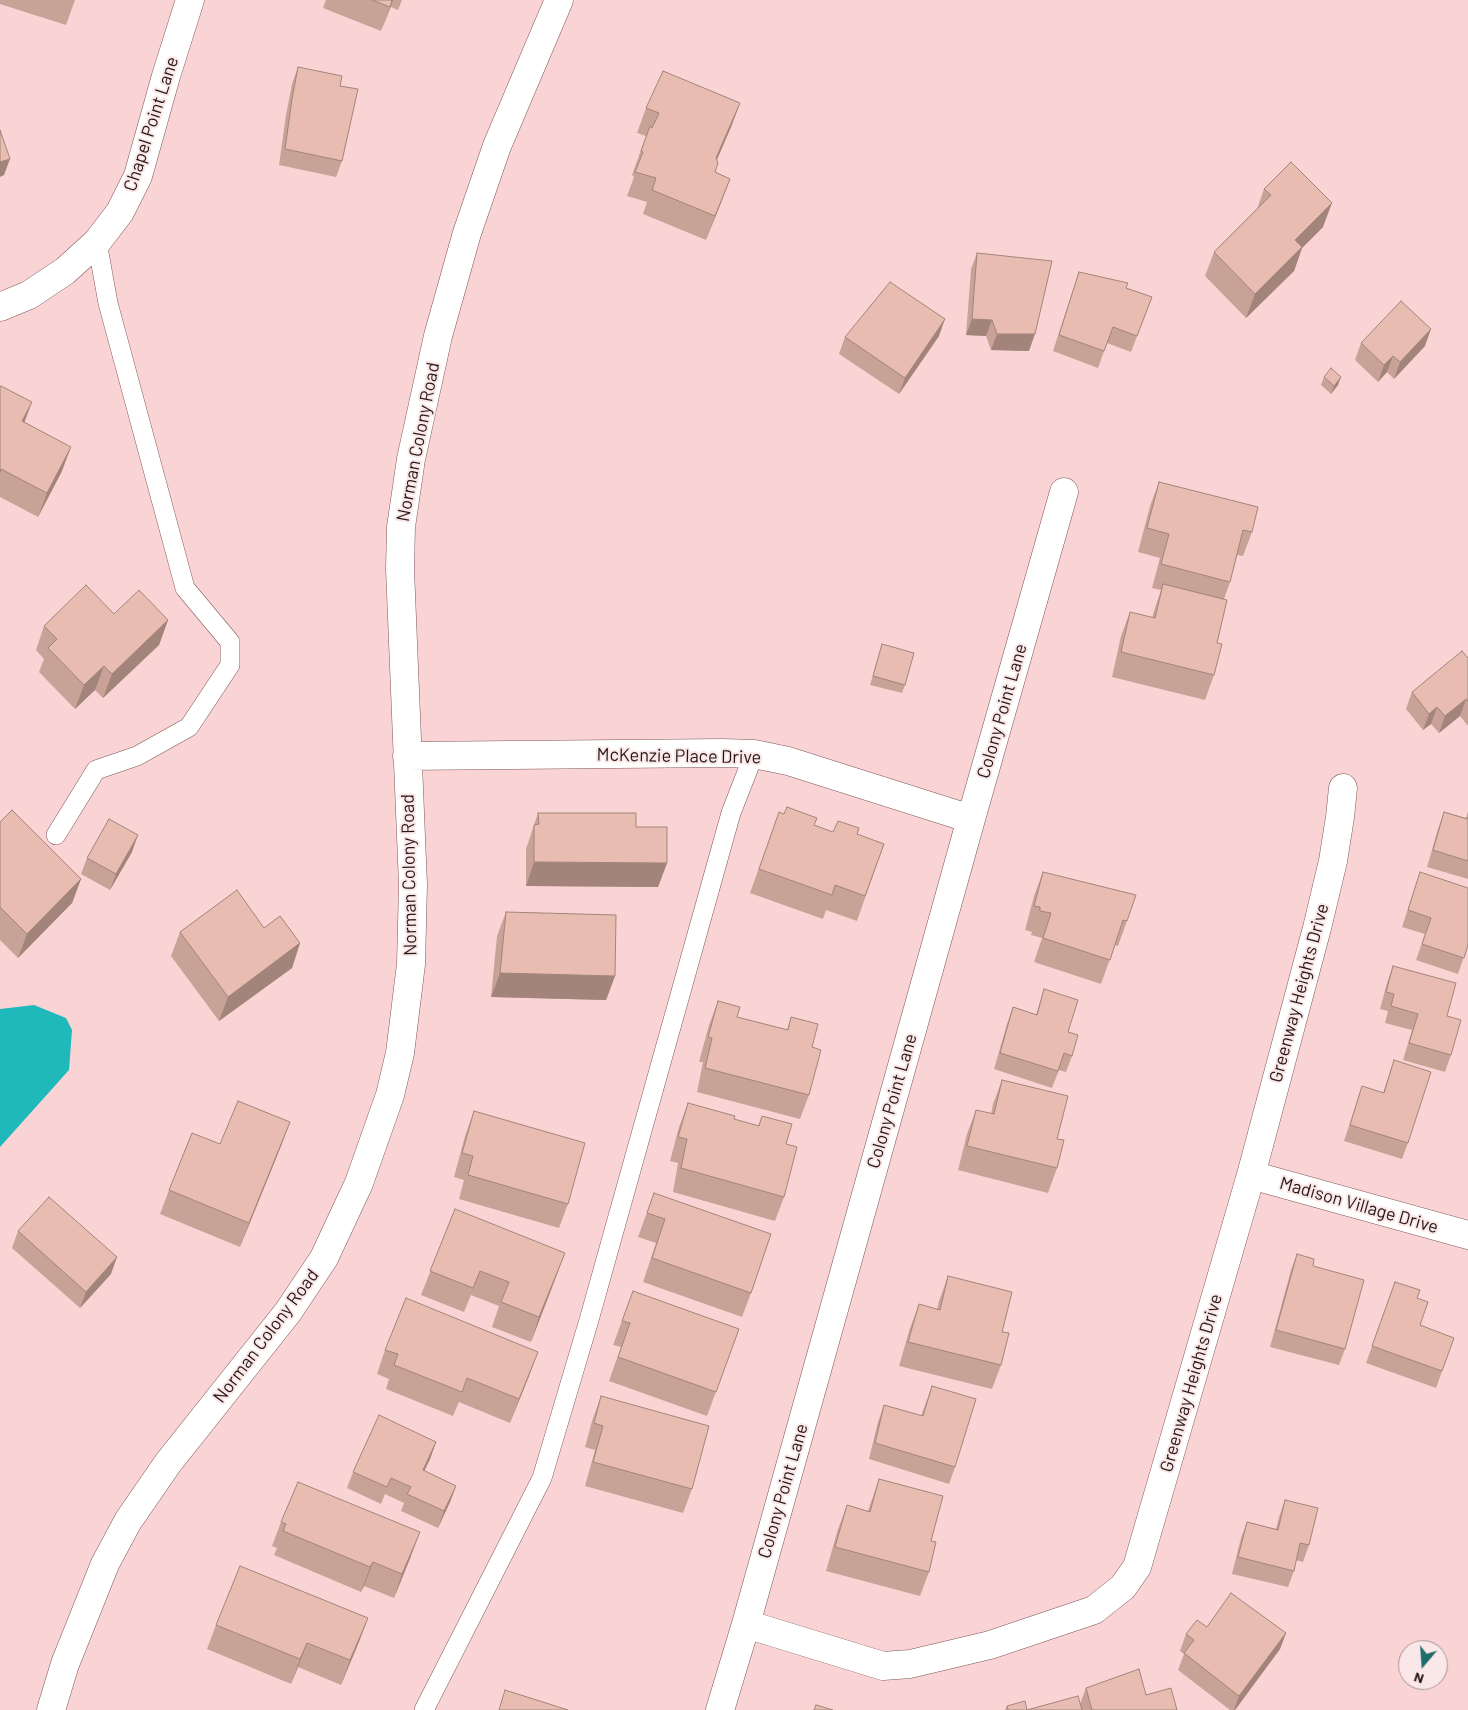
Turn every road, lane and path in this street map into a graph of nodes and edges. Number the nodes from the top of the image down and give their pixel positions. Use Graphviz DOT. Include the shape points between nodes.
graph roads {
  1 [pos="190,0"];
  2 [pos="559,0"];
  3 [pos="98,242"];
  4 [pos="0,307"];
  5 [pos="1064,492"];
  6 [pos="754,754"];
  7 [pos="407,756"];
  8 [pos="1343,788"];
  9 [pos="971,819"];
  10 [pos="56,835"];
  11 [pos="1251,1175"];
  12 [pos="1468,1235"];
  13 [pos="746,1624"];
  14 [pos="51,1710"];
  15 [pos="424,1710"];
  16 [pos="720,1710"];
  1 -- 3 [label="street, Chapel Point Lane" via="138,176 120,212"];
  2 -- 7 [label="street, Norman Colony Road" via="497,146 467,234 438,336 411,459 401,527 400,569"];
  3 -- 4 [label="street, Chapel Point Lane" via="65,271 29,295"];
  3 -- 10 [label="lane" via="108,303 185,588 230,642 230,665 189,727 137,756 96,770"];
  5 -- 9 [label="street, Colony Point Lane"];
  6 -- 7 [label="street, McKenzie Place Drive"];
  6 -- 9 [label="street, McKenzie Place Drive" via="788,761"];
  6 -- 15 [label="lane" via="731,813 542,1478"];
  7 -- 14 [label="street, Norman Colony Road" via="413,885 411,964 400,1053 390,1095 359,1184 324,1258 288,1312 168,1463 128,1521 105,1564 65,1664"];
  8 -- 11 [label="street, Greenway Heights Drive" via="1333,861 1315,937"];
  9 -- 13 [label="street, Colony Point Lane"];
  11 -- 12 [label="street, Madison Village Drive"];
  11 -- 13 [label="street, Greenway Heights Drive" via="1137,1567 1123,1587 1094,1610 990,1645 910,1664 883,1666"];
  13 -- 16 [label="street, Colony Point Lane"];
}
